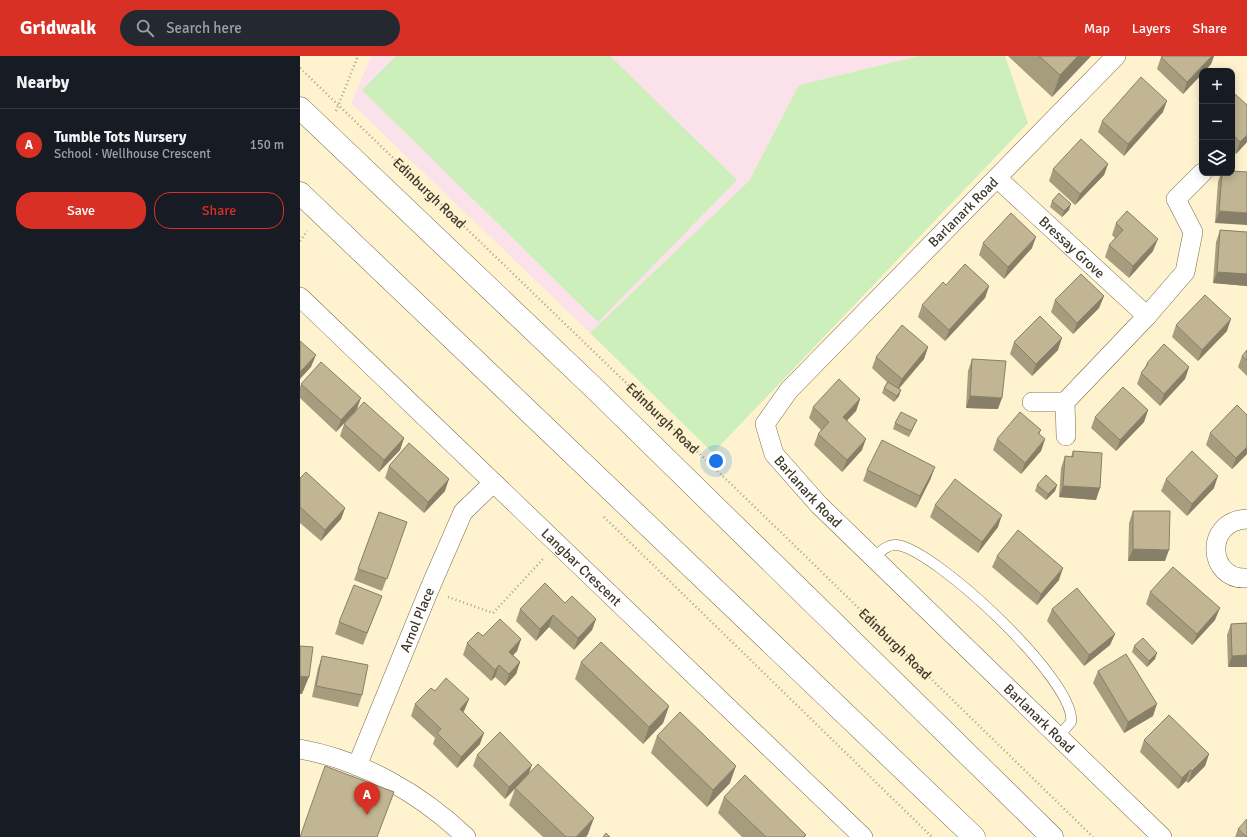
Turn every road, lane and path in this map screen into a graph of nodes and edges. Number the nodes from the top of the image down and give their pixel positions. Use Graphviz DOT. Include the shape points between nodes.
graph roads {
  1 [pos="358,56"];
  2 [pos="1116,56"];
  3 [pos="300,68"];
  4 [pos="338,104"];
  5 [pos="300,108"];
  6 [pos="326,133"];
  7 [pos="1199,176"];
  8 [pos="997,178"];
  9 [pos="300,193"];
  10 [pos="304,228"];
  11 [pos="307,231"];
  12 [pos="313,236"];
  13 [pos="300,241"];
  14 [pos="300,296"];
  15 [pos="1147,316"];
  16 [pos="1032,402"];
  17 [pos="1065,402"];
  18 [pos="1066,436"];
  19 [pos="493,483"];
  20 [pos="598,512"];
  21 [pos="1247,519"];
  22 [pos="557,544"];
  23 [pos="874,558"];
  24 [pos="1247,578"];
  25 [pos="429,590"];
  26 [pos="1058,736"];
  27 [pos="300,748"];
  28 [pos="357,766"];
  29 [pos="466,837"];
  30 [pos="862,837"];
  31 [pos="932,837"];
  32 [pos="974,837"];
  33 [pos="1052,837"];
  34 [pos="1093,837"];
  35 [pos="1162,837"];
  1 -- 4 [label="path"];
  2 -- 8 [label="street, Barlanark Road"];
  3 -- 4 [label="path, Edinburgh Road"];
  4 -- 6 [label="path"];
  4 -- 34 [label="path, Edinburgh Road"];
  5 -- 6 [label="main road, Edinburgh Road"];
  6 -- 33 [label="main road, Edinburgh Road" via="596,390"];
  7 -- 15 [label="street" via="1176,199 1193,232 1185,272"];
  8 -- 15 [label="street, Bressay Grove"];
  8 -- 23 [label="street, Barlanark Road" via="789,390 766,424 774,454 819,505"];
  9 -- 32 [label="main road"];
  10 -- 11 [label="path"];
  11 -- 12 [label="path"];
  11 -- 13 [label="path"];
  14 -- 19 [label="street, Langbar Crescent"];
  15 -- 17 [label="street"];
  16 -- 17 [label="street"];
  17 -- 18 [label="street"];
  19 -- 22 [label="street, Langbar Crescent"];
  19 -- 25 [label="street, Arnol Place" via="463,512"];
  20 -- 31 [label="path"];
  21 -- 24 [label="street" via="1238,520 1222,529 1215,547 1216,556 1226,571"];
  22 -- 25 [label="path" via="493,613"];
  22 -- 30 [label="street, Langbar Crescent"];
  23 -- 26 [label="street, Barlanark Road"];
  23 -- 26 [label="lane" via="892,545 912,550 965,587 992,612 1022,642 1067,702 1071,722"];
  25 -- 28 [label="street, Arnol Place"];
  26 -- 35 [label="street, Barlanark Road"];
  27 -- 28 [label="street"];
  28 -- 29 [label="street" via="413,793"];
}
